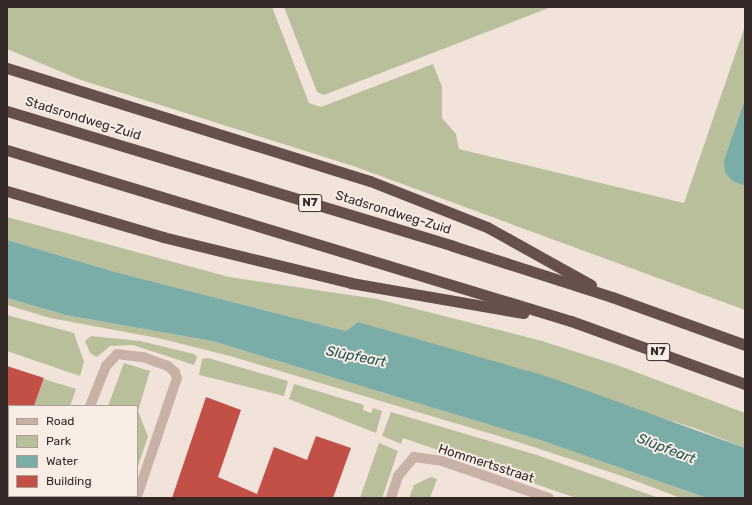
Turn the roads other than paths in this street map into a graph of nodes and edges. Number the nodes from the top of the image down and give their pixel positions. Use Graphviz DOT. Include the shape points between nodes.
graph roads {
  1 [pos="7,68"];
  2 [pos="7,111"];
  3 [pos="7,150"];
  4 [pos="7,191"];
  5 [pos="612,297"];
  6 [pos="570,321"];
  7 [pos="745,345"];
  8 [pos="745,384"];
  9 [pos="90,405"];
  10 [pos="138,494"];
  11 [pos="391,498"];
  12 [pos="549,498"];
  1 -- 5 [label="highway, N7" via="370,181 487,227"];
  2 -- 5 [label="highway, Stadsrondweg-Zuid / N7" via="453,246"];
  3 -- 6 [label="highway, N7"];
  4 -- 6 [label="highway, N7" via="163,237 351,283"];
  5 -- 7 [label="highway, Stadsrondweg-Zuid / N7"];
  6 -- 8 [label="highway, N7"];
  9 -- 10 [label="street" via="106,366 118,354 142,357 168,366 175,372 177,378"];
  11 -- 12 [label="street, Hommertsstraat" via="398,476 414,457 442,461"];
}
